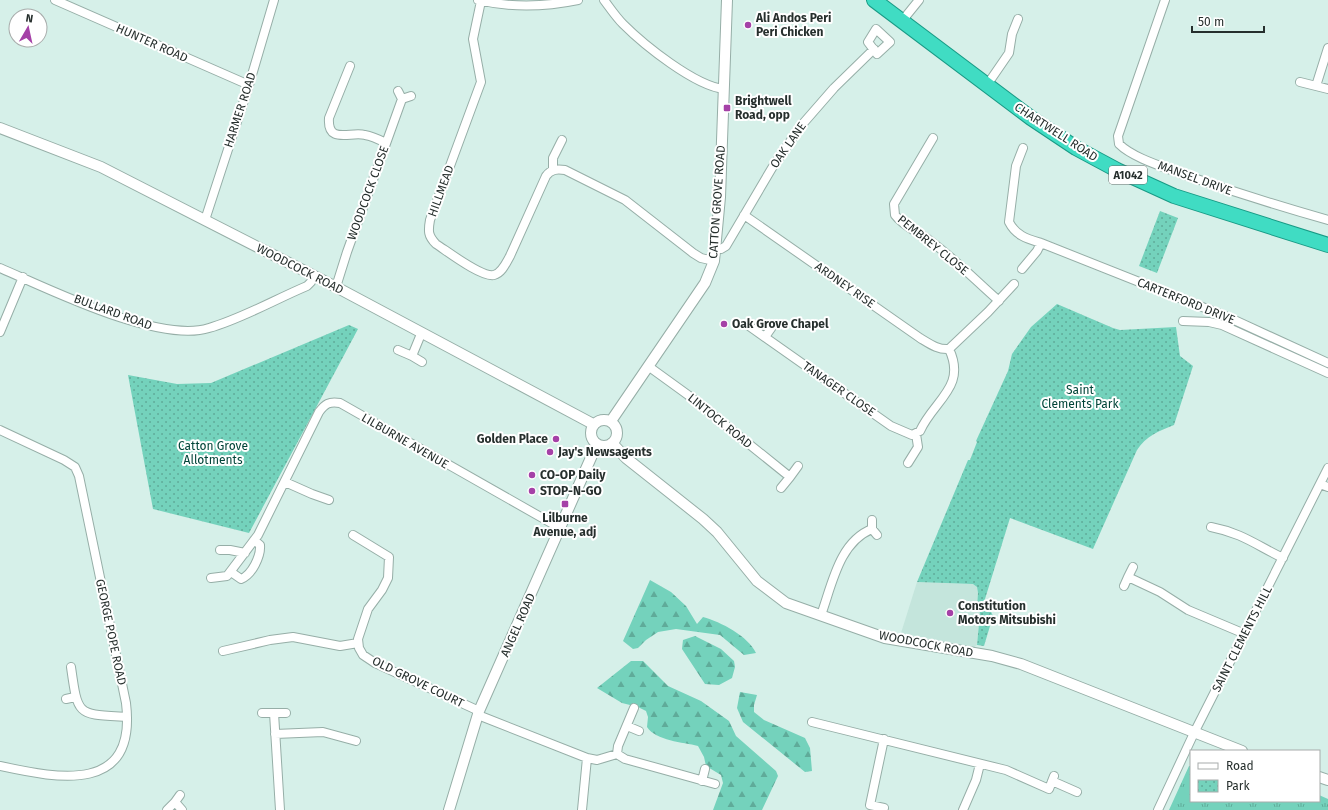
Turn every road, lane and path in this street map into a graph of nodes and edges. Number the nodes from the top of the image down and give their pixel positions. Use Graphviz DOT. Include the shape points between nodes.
graph roads {
  1 [pos="55,0"];
  2 [pos="274,0"];
  3 [pos="479,0"];
  4 [pos="578,0"];
  5 [pos="604,0"];
  6 [pos="727,0"];
  7 [pos="874,0"];
  8 [pos="919,0"];
  9 [pos="1165,0"];
  10 [pos="1018,19"];
  11 [pos="902,21"];
  12 [pos="1328,48"];
  13 [pos="874,49"];
  14 [pos="350,66"];
  15 [pos="1300,82"];
  16 [pos="249,85"];
  17 [pos="987,85"];
  18 [pos="1316,86"];
  19 [pos="724,89"];
  20 [pos="1328,89"];
  21 [pos="398,91"];
  22 [pos="411,96"];
  23 [pos="402,100"];
  24 [pos="0,128"];
  25 [pos="933,138"];
  26 [pos="562,140"];
  27 [pos="386,143"];
  28 [pos="1023,148"];
  29 [pos="553,170"];
  30 [pos="744,215"];
  31 [pos="205,220"];
  32 [pos="1328,220"];
  33 [pos="1042,243"];
  34 [pos="1328,245"];
  35 [pos="716,249"];
  36 [pos="714,261"];
  37 [pos="0,268"];
  38 [pos="1022,269"];
  39 [pos="314,276"];
  40 [pos="23,278"];
  41 [pos="1014,284"];
  42 [pos="336,287"];
  43 [pos="999,301"];
  44 [pos="1183,321"];
  45 [pos="749,326"];
  46 [pos="772,327"];
  47 [pos="0,332"];
  48 [pos="421,334"];
  49 [pos="765,337"];
  50 [pos="949,349"];
  51 [pos="398,350"];
  52 [pos="412,356"];
  53 [pos="422,362"];
  54 [pos="1328,363"];
  55 [pos="648,366"];
  56 [pos="1328,373"];
  57 [pos="611,421"];
  58 [pos="593,424"];
  59 [pos="0,430"];
  60 [pos="916,434"];
  61 [pos="612,443"];
  62 [pos="597,444"];
  63 [pos="908,463"];
  64 [pos="798,466"];
  65 [pos="1328,468"];
  66 [pos="790,478"];
  67 [pos="285,482"];
  68 [pos="1324,485"];
  69 [pos="782,488"];
  70 [pos="329,500"];
  71 [pos="1211,527"];
  72 [pos="560,528"];
  73 [pos="874,528"];
  74 [pos="353,535"];
  75 [pos="254,540"];
  76 [pos="220,550"];
  77 [pos="245,553"];
  78 [pos="1283,558"];
  79 [pos="1132,567"];
  80 [pos="231,572"];
  81 [pos="1128,577"];
  82 [pos="211,578"];
  83 [pos="1124,586"];
  84 [pos="821,615"];
  85 [pos="1245,634"];
  86 [pos="358,643"];
  87 [pos="223,650"];
  88 [pos="70,667"];
  89 [pos="75,697"];
  90 [pos="66,699"];
  91 [pos="634,708"];
  92 [pos="262,713"];
  93 [pos="274,713"];
  94 [pos="286,713"];
  95 [pos="479,713"];
  96 [pos="127,717"];
  97 [pos="812,722"];
  98 [pos="627,726"];
  99 [pos="639,731"];
  100 [pos="1194,733"];
  101 [pos="275,734"];
  102 [pos="884,739"];
  103 [pos="356,741"];
  104 [pos="1239,750"];
  105 [pos="617,754"];
  106 [pos="587,758"];
  107 [pos="980,764"];
  108 [pos="0,766"];
  109 [pos="705,769"];
  110 [pos="702,781"];
  111 [pos="715,784"];
  112 [pos="1077,792"];
  113 [pos="870,807"];
  114 [pos="884,808"];
  115 [pos="966,809"];
  116 [pos="167,810"];
  117 [pos="182,810"];
  118 [pos="280,810"];
  119 [pos="449,810"];
  120 [pos="582,810"];
  121 [pos="1158,810"];
  1 -- 16 [label="street, HUNTER ROAD"];
  2 -- 16 [label="street, HARMER ROAD"];
  3 -- 4 [label="street" via="530,6"];
  3 -- 29 [label="street, HILLMEAD" via="473,39 481,82 430,220 430,238 484,274 494,275 503,269 546,176"];
  5 -- 19 [label="street" via="623,24 659,54 701,82"];
  6 -- 19 [label="street, CATTON GROVE ROAD"];
  7 -- 11 [label="highway, CHARTWELL ROAD / A1042"];
  8 -- 11 [label="street"];
  9 -- 32 [label="street, MANSEL DRIVE" via="1118,136 1119,144 1128,151 1163,167 1234,193"];
  10 -- 17 [label="street" via="1009,53"];
  11 -- 17 [label="highway, CHARTWELL ROAD / A1042"];
  12 -- 18 [label="street"];
  13 -- 30 [label="street, OAK LANE" via="813,110 772,168"];
  14 -- 27 [label="street" via="329,118 329,127 333,133 340,136 364,134"];
  15 -- 18 [label="street"];
  16 -- 31 [label="street, HARMER ROAD"];
  17 -- 34 [label="highway, CHARTWELL ROAD / A1042" via="1076,148 1117,170 1174,196"];
  18 -- 20 [label="street"];
  19 -- 35 [label="street, CATTON GROVE ROAD"];
  21 -- 23 [label="street"];
  22 -- 23 [label="street"];
  23 -- 27 [label="street, WOODCOCK CLOSE"];
  24 -- 31 [label="street, WOODCOCK ROAD" via="101,167"];
  25 -- 43 [label="street, PEMBREY CLOSE" via="894,204 895,215 902,223 929,240 957,263"];
  26 -- 29 [label="street, HILLMEAD" via="553,158"];
  27 -- 42 [label="street, WOODCOCK CLOSE"];
  28 -- 33 [label="street, CARTERFORD DRIVE" via="1016,166 1010,222 1022,237"];
  29 -- 36 [label="street" via="565,170 625,200 693,253"];
  30 -- 35 [label="street, OAK LANE" via="726,246"];
  30 -- 50 [label="street, ARDNEY RISE" via="920,338 935,347"];
  31 -- 39 [label="street, WOODCOCK ROAD"];
  33 -- 38 [label="street"];
  33 -- 54 [label="street, CARTERFORD DRIVE" via="1230,318"];
  35 -- 36 [label="street, CATTON GROVE ROAD"];
  36 -- 55 [label="street, CATTON GROVE ROAD" via="705,283"];
  37 -- 40 [label="street, BULLARD ROAD"];
  39 -- 40 [label="street, BULLARD ROAD" via="306,286 231,320 209,329 185,332 165,330 124,318"];
  39 -- 42 [label="street, WOODCOCK ROAD"];
  40 -- 47 [label="street"];
  41 -- 43 [label="street"];
  42 -- 48 [label="street, WOODCOCK ROAD"];
  43 -- 50 [label="street"];
  44 -- 56 [label="street" via="1222,325"];
  45 -- 49 [label="street, TANAGER CLOSE"];
  46 -- 49 [label="street"];
  48 -- 52 [label="street"];
  48 -- 58 [label="street, WOODCOCK ROAD"];
  49 -- 60 [label="street, TANAGER CLOSE" via="891,426 906,434"];
  50 -- 60 [label="street" via="955,369 954,380"];
  51 -- 52 [label="street"];
  52 -- 53 [label="street"];
  55 -- 57 [label="street, CATTON GROVE ROAD"];
  55 -- 66 [label="street, LINTOCK ROAD" via="688,395"];
  57 -- 58 [label="street" via="602,419"];
  57 -- 61 [label="street" via="617,432"];
  58 -- 62 [label="street" via="590,435"];
  59 -- 96 [label="street, GEORGE POPE ROAD" via="64,460 75,467 79,476"];
  60 -- 63 [label="street" via="918,447"];
  61 -- 62 [label="street" via="607,446"];
  61 -- 84 [label="street, WOODCOCK ROAD" via="626,458 717,532 757,581 772,594 799,609"];
  62 -- 72 [label="street, ANGEL ROAD"];
  64 -- 66 [label="street"];
  65 -- 68 [label="street, SAINT CLEMENTS HILL"];
  66 -- 69 [label="street"];
  67 -- 70 [label="street"];
  67 -- 72 [label="street, LILBURNE AVENUE" via="319,412 326,404 340,403"];
  67 -- 75 [label="street, LILBURNE AVENUE"];
  68 -- 78 [label="street, SAINT CLEMENTS HILL"];
  71 -- 78 [label="street" via="1230,530"];
  72 -- 95 [label="street, ANGEL ROAD"];
  73 -- 84 [label="street" via="861,533 847,549 838,566"];
  74 -- 86 [label="street" via="385,553 390,562 388,578 368,609 360,628"];
  75 -- 77 [label="street, LILBURNE AVENUE"];
  75 -- 80 [label="street" via="260,546 260,553 251,570 241,579"];
  76 -- 77 [label="street"];
  77 -- 80 [label="street, LILBURNE AVENUE"];
  78 -- 85 [label="street, SAINT CLEMENTS HILL"];
  79 -- 81 [label="street"];
  80 -- 82 [label="street" via="227,576"];
  81 -- 83 [label="street"];
  81 -- 85 [label="street" via="1160,592 1188,610"];
  84 -- 100 [label="street, WOODCOCK ROAD" via="885,638 992,656 1020,664"];
  85 -- 100 [label="street, SAINT CLEMENTS HILL"];
  86 -- 87 [label="street" via="340,646 293,637"];
  86 -- 95 [label="street, OLD GROVE COURT" via="363,655 375,663"];
  88 -- 89 [label="street"];
  89 -- 90 [label="street"];
  89 -- 96 [label="street" via="80,709 86,713"];
  91 -- 98 [label="street"];
  92 -- 93 [label="street"];
  93 -- 94 [label="street"];
  93 -- 101 [label="street"];
  95 -- 106 [label="street, OLD GROVE COURT"];
  95 -- 119 [label="street, ANGEL ROAD"];
  96 -- 108 [label="street, GEORGE POPE ROAD" via="128,732 120,753 95,772 80,776 54,776"];
  97 -- 102 [label="street"];
  98 -- 99 [label="street"];
  98 -- 105 [label="street"];
  100 -- 104 [label="street, WOODCOCK ROAD"];
  100 -- 121 [label="street, SAINT CLEMENTS HILL"];
  101 -- 103 [label="street" via="324,732"];
  101 -- 118 [label="street"];
  102 -- 107 [label="street"];
  102 -- 113 [label="street"];
  105 -- 106 [label="street" via="597,760"];
  105 -- 110 [label="street" via="625,759"];
  106 -- 120 [label="street"];
  107 -- 112 [label="street" via="1006,770 1049,788 1053,779"];
  107 -- 115 [label="street"];
  109 -- 110 [label="street"];
  110 -- 111 [label="street"];
  113 -- 114 [label="street"];
  116 -- 117 [label="street" via="177,799"];
}
